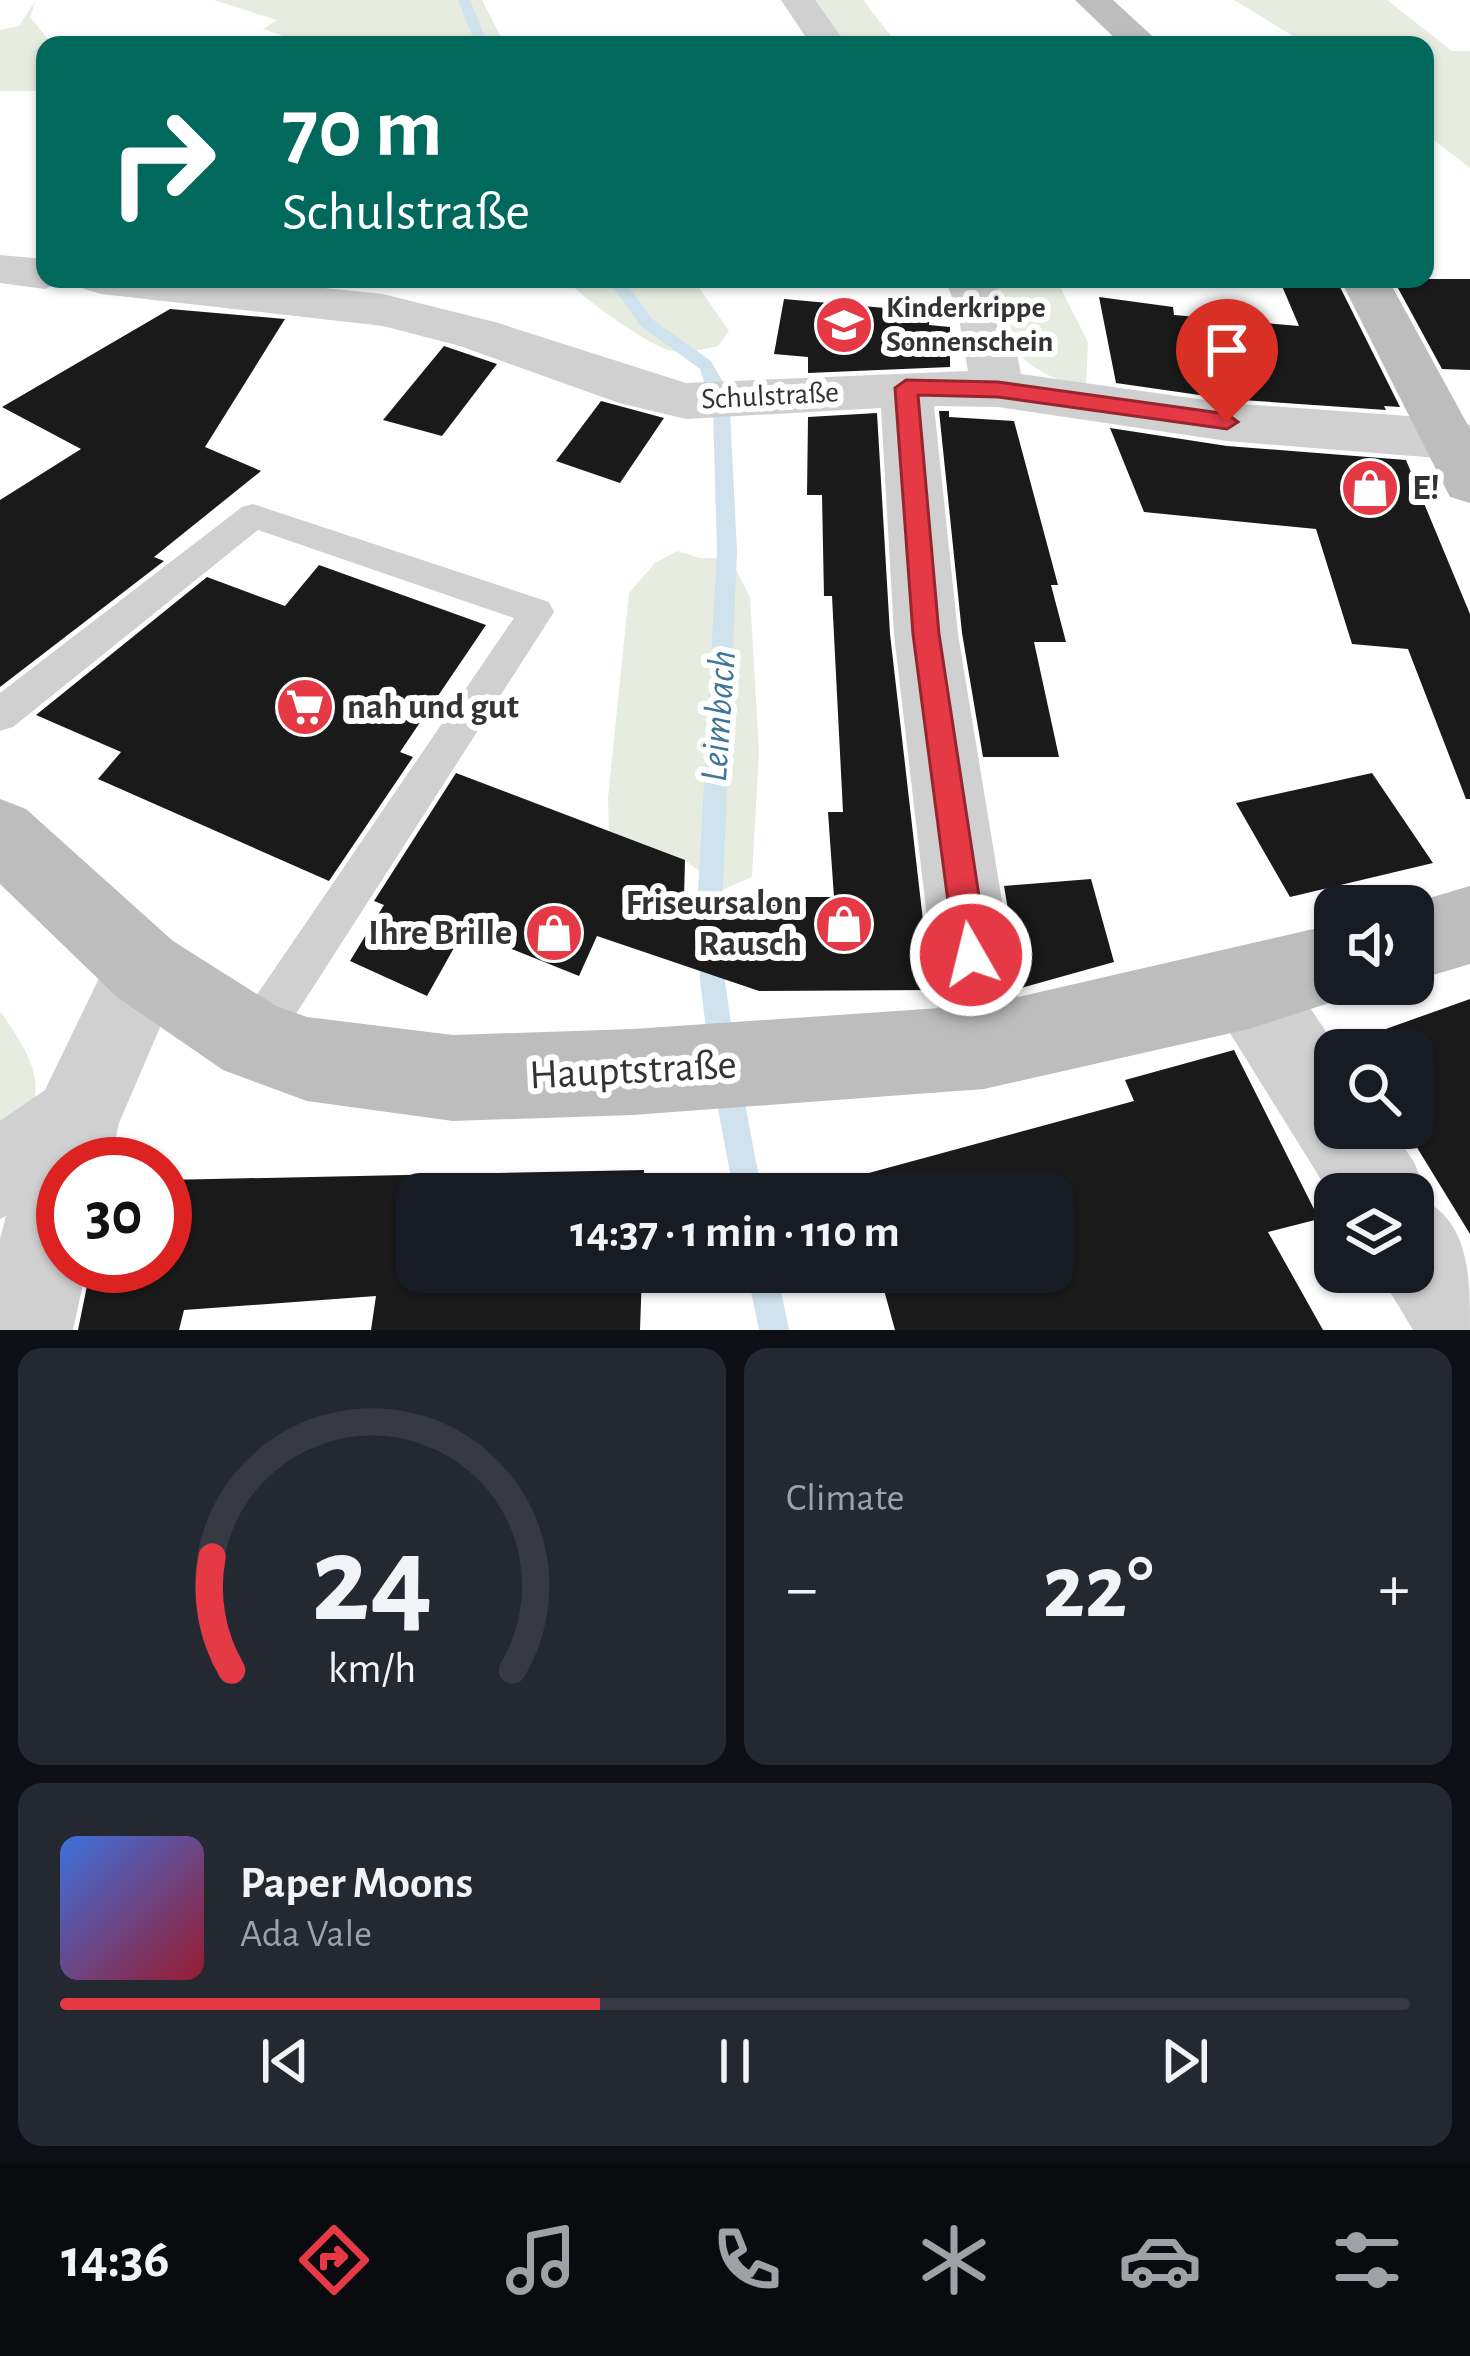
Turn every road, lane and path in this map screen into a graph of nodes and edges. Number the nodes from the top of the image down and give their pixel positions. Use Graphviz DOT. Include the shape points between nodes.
graph roads {
  1 [pos="798,0"];
  2 [pos="1092,0"];
  3 [pos="823,36"];
  4 [pos="1134,36"];
  5 [pos="0,269"];
  6 [pos="36,273"];
  7 [pos="183,288"];
  8 [pos="973,288"];
  9 [pos="1369,288"];
  10 [pos="906,388"];
  11 [pos="998,389"];
  12 [pos="1460,460"];
  13 [pos="0,715"];
  14 [pos="0,834"];
  15 [pos="1470,925"];
  16 [pos="1434,935"];
  17 [pos="145,969"];
  18 [pos="1314,970"];
  19 [pos="1249,988"];
  20 [pos="253,1040"];
  21 [pos="984,1047"];
  22 [pos="1314,1089"];
  23 [pos="75,1137"];
  24 [pos="36,1163"];
  25 [pos="0,1174"];
  26 [pos="1434,1276"];
  27 [pos="36,1282"];
  28 [pos="24,1330"];
  29 [pos="1469,1330"];
  1 -- 3 [label="street"];
  2 -- 4 [label="street"];
  5 -- 6 [label="street"];
  7 -- 10 [label="street, Schulstraße" via="383,310 686,401"];
  8 -- 11 [label="street"];
  9 -- 12 [label="street"];
  10 -- 11 [label="street, Schulstraße"];
  10 -- 21 [label="street" via="926,634"];
  11 -- 12 [label="street, Schulstraße"];
  13 -- 20 [label="lane" via="253,516 537,612"];
  14 -- 17 [label="street, Hauptstraße"];
  15 -- 16 [label="street"];
  17 -- 20 [label="street, Hauptstraße"];
  17 -- 23 [label="street"];
  18 -- 19 [label="street, Hauptstraße"];
  19 -- 21 [label="street, Hauptstraße"];
  19 -- 22 [label="street"];
  20 -- 21 [label="street, Hauptstraße" via="307,1059 453,1078"];
  24 -- 25 [label="street"];
  26 -- 29 [label="street"];
  27 -- 28 [label="street"];
}
